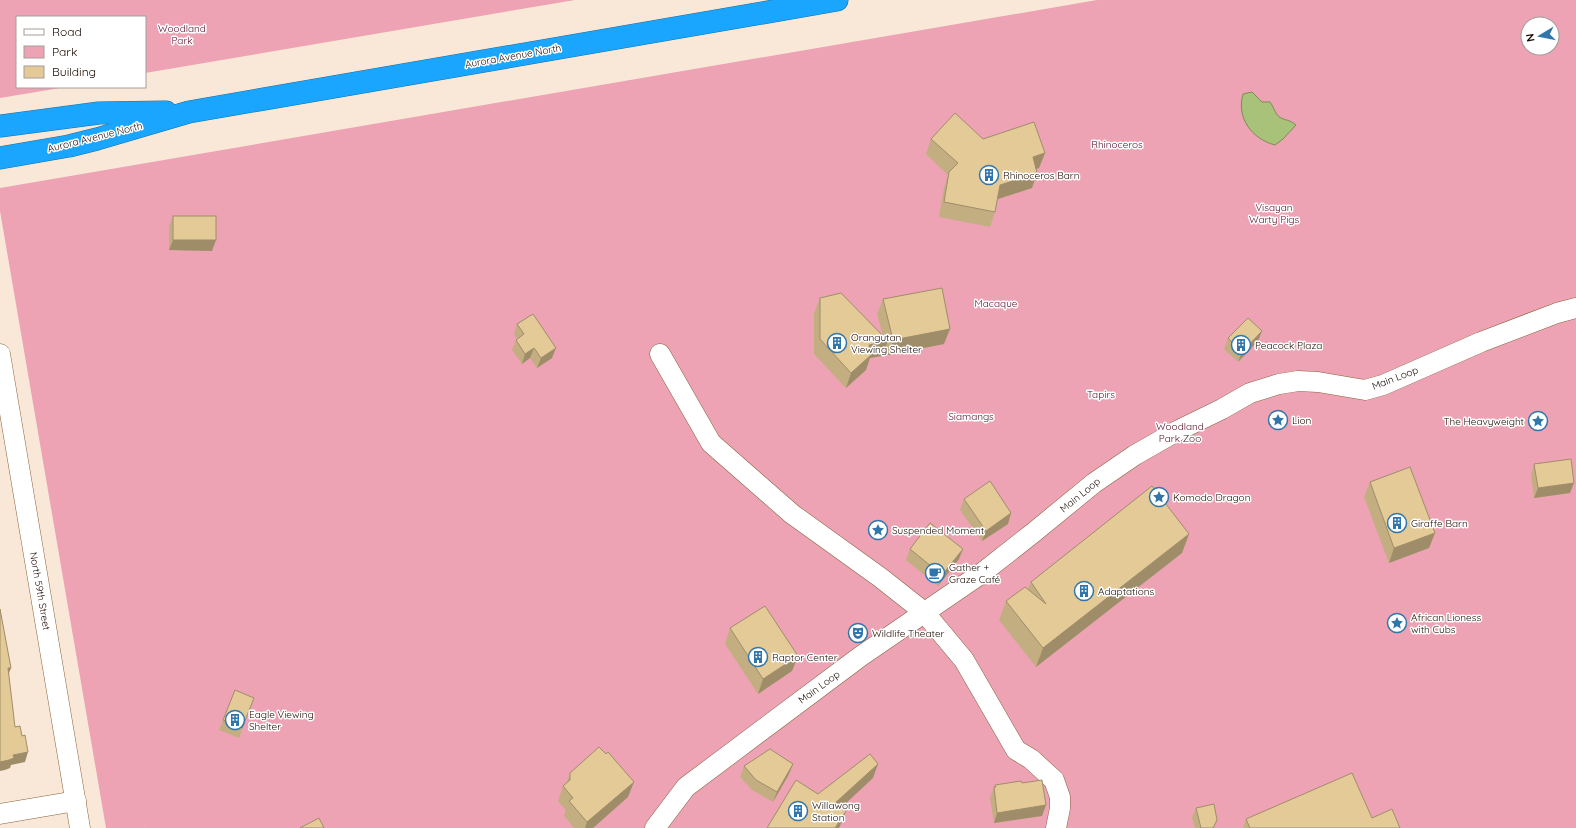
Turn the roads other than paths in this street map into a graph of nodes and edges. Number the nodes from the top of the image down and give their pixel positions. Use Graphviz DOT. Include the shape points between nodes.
graph roads {
  1 [pos="837,0"];
  2 [pos="189,112"];
  3 [pos="0,126"];
  4 [pos="0,158"];
  5 [pos="1576,308"];
  6 [pos="0,354"];
  7 [pos="660,354"];
  8 [pos="8,452"];
  9 [pos="924,612"];
  10 [pos="76,801"];
  11 [pos="0,814"];
  12 [pos="80,828"];
  13 [pos="656,828"];
  14 [pos="1056,828"];
  1 -- 2 [label="highway, Aurora Avenue North"];
  2 -- 3 [label="highway, Aurora Avenue North" via="99,113"];
  2 -- 4 [label="highway, Aurora Avenue North" via="69,146"];
  5 -- 9 [label="street, Main Loop" via="1481,342 1365,390 1298,381 1250,393 1177,431 1100,478 982,573"];
  6 -- 8 [label="street, North 59th Street"];
  7 -- 9 [label="street" via="711,443 792,514"];
  8 -- 10 [label="street, North 59th Street"];
  9 -- 13 [label="street, Main Loop" via="686,786"];
  9 -- 14 [label="street" via="964,660 1016,750 1054,780 1060,797"];
  10 -- 11 [label="street"];
  10 -- 12 [label="street, North 59th Street"];
}
